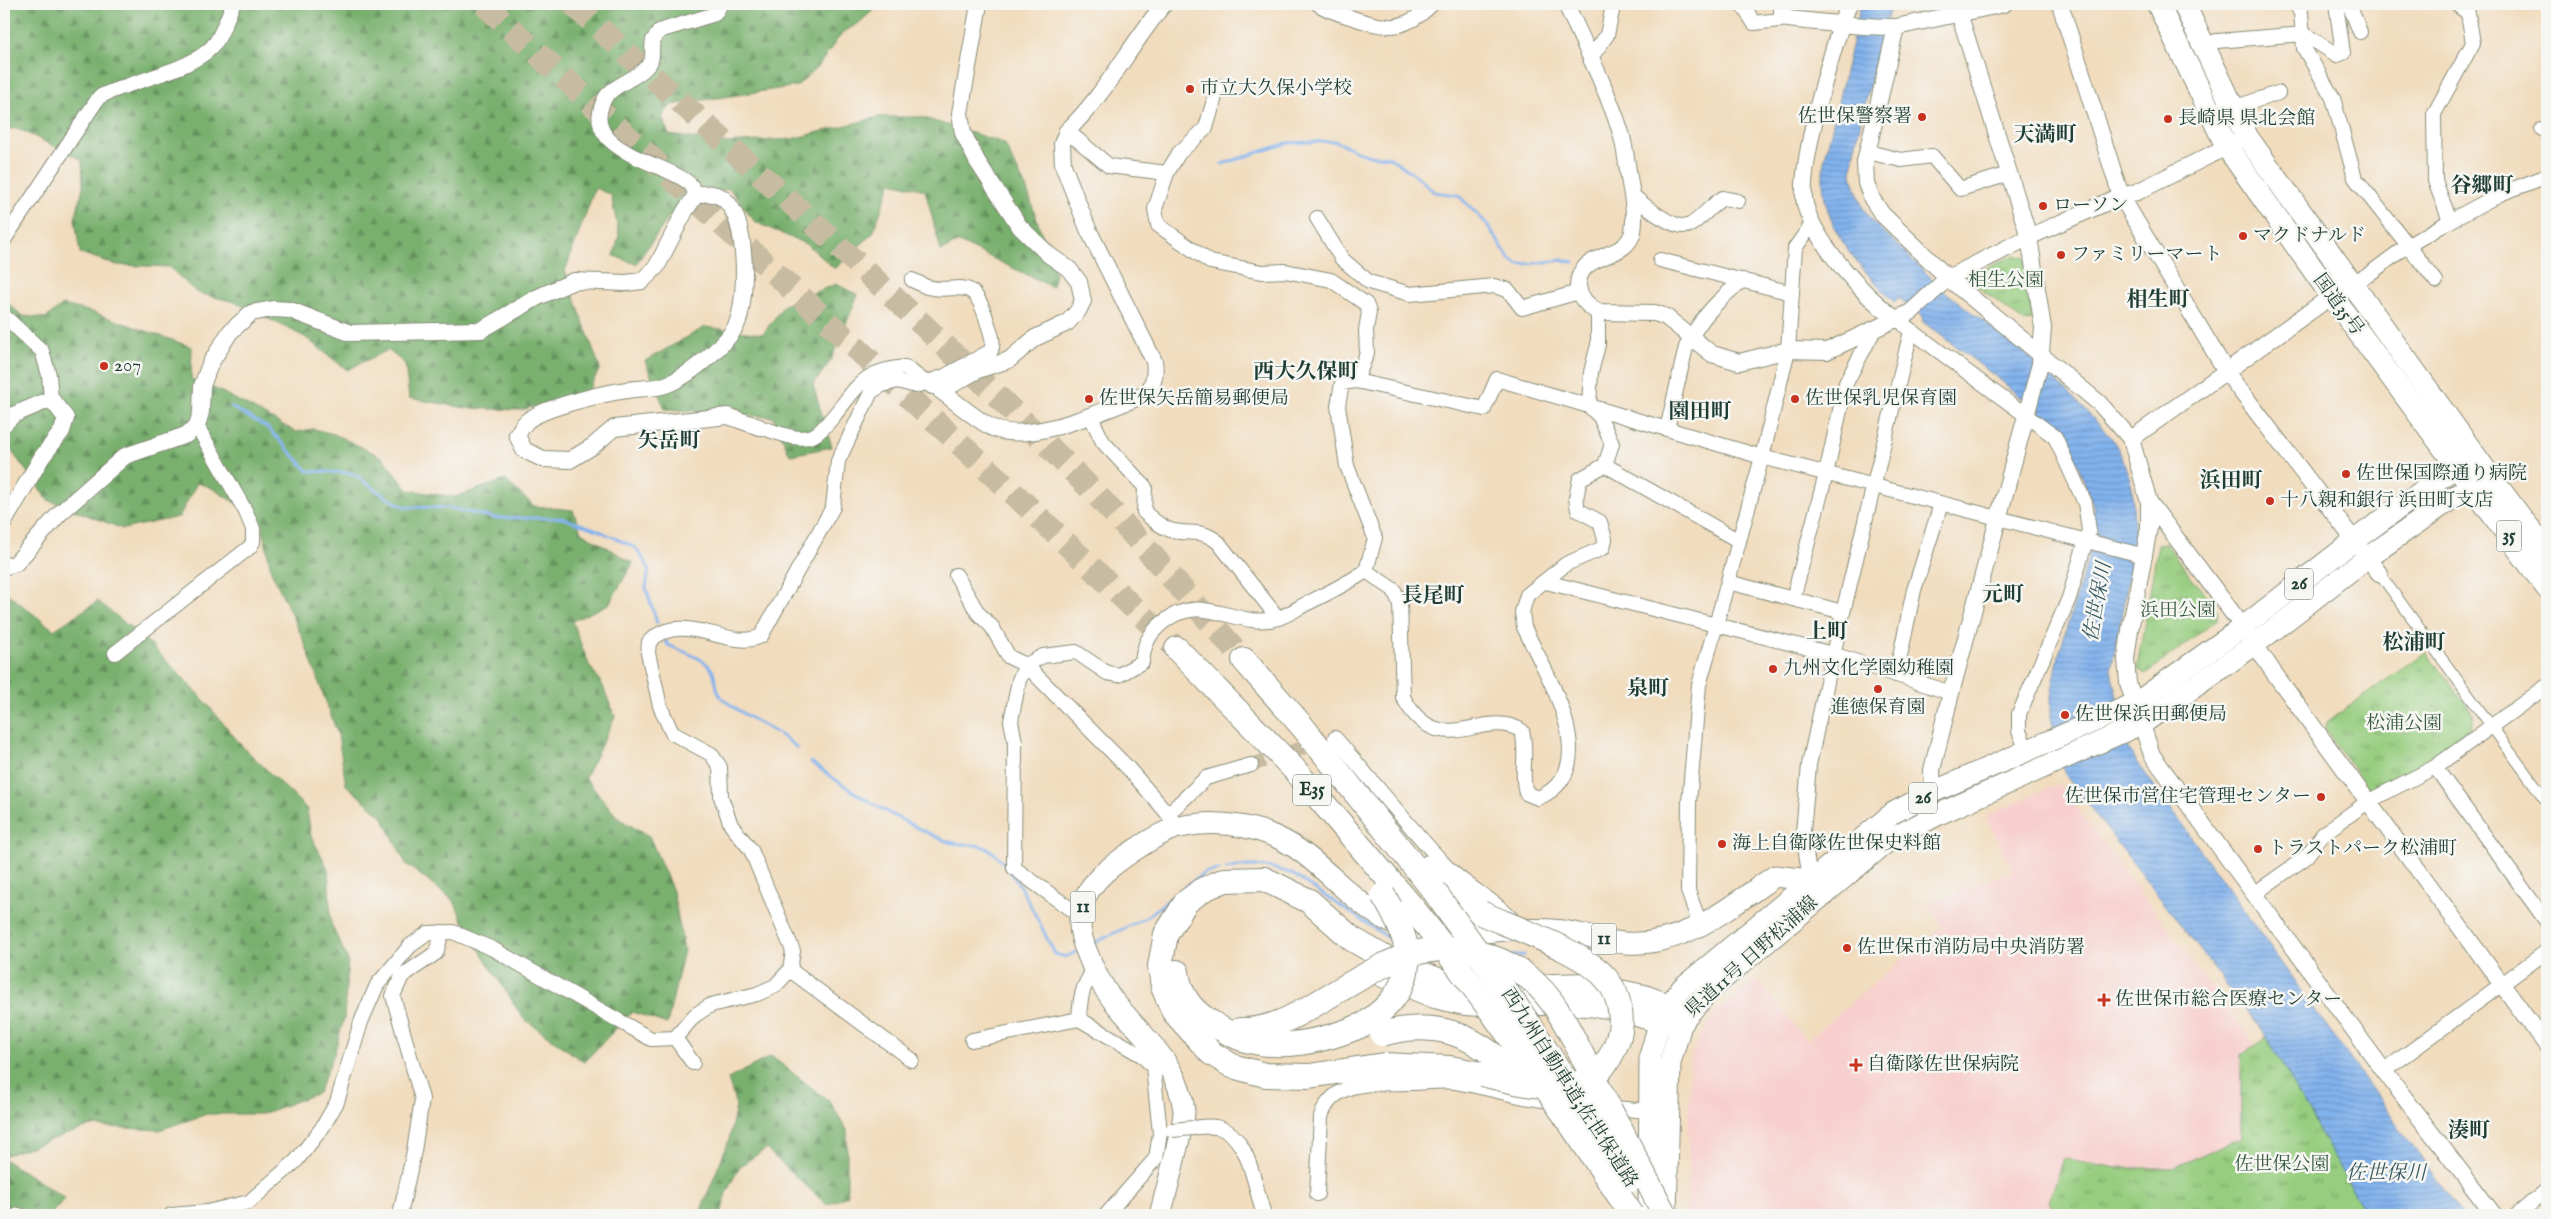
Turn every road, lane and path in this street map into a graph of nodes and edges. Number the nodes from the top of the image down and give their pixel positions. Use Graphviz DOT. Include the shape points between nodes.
graph roads {
  1 [pos="233,4"];
  2 [pos="721,4"];
  3 [pos="979,4"];
  4 [pos="1164,4"];
  5 [pos="1318,4"];
  6 [pos="1432,4"];
  7 [pos="1566,4"];
  8 [pos="1742,4"];
  9 [pos="1849,4"];
  10 [pos="2004,4"];
  11 [pos="2060,4"];
  12 [pos="2158,4"];
  13 [pos="2184,4"];
  14 [pos="2296,4"];
  15 [pos="2336,4"];
  16 [pos="2349,4"];
  17 [pos="2456,4"];
  18 [pos="1612,10"];
  19 [pos="1785,11"];
  20 [pos="1959,13"];
  21 [pos="1845,26"];
  22 [pos="1891,27"];
  23 [pos="2360,32"];
  24 [pos="2304,34"];
  25 [pos="2204,45"];
  26 [pos="1590,59"];
  27 [pos="1218,86"];
  28 [pos="2278,93"];
  29 [pos="2233,108"];
  30 [pos="1067,131"];
  31 [pos="2237,142"];
  32 [pos="1868,152"];
  33 [pos="1167,173"];
  34 [pos="2009,174"];
  35 [pos="2547,176"];
  36 [pos="696,195"];
  37 [pos="1633,196"];
  38 [pos="2121,196"];
  39 [pos="1738,201"];
  40 [pos="1317,218"];
  41 [pos="2450,221"];
  42 [pos="1813,223"];
  43 [pos="2029,237"];
  44 [pos="4,240"];
  45 [pos="2407,246"];
  46 [pos="1660,260"];
  47 [pos="912,280"];
  48 [pos="1743,280"];
  49 [pos="1944,281"];
  50 [pos="2436,281"];
  51 [pos="2350,283"];
  52 [pos="1579,292"];
  53 [pos="1792,293"];
  54 [pos="2331,295"];
  55 [pos="1598,312"];
  56 [pos="4,316"];
  57 [pos="1904,316"];
  58 [pos="1874,330"];
  59 [pos="1911,331"];
  60 [pos="1691,336"];
  61 [pos="1788,350"];
  62 [pos="2040,359"];
  63 [pos="2227,373"];
  64 [pos="1356,381"];
  65 [pos="926,383"];
  66 [pos="941,391"];
  67 [pos="51,399"];
  68 [pos="1589,406"];
  69 [pos="2027,413"];
  70 [pos="1090,415"];
  71 [pos="4,424"];
  72 [pos="197,426"];
  73 [pos="759,427"];
  74 [pos="1667,429"];
  75 [pos="2131,439"];
  76 [pos="1762,457"];
  77 [pos="2465,460"];
  78 [pos="1605,465"];
  79 [pos="1826,474"];
  80 [pos="2479,479"];
  81 [pos="1873,486"];
  82 [pos="2149,502"];
  83 [pos="1940,504"];
  84 [pos="1999,519"];
  85 [pos="4,522"];
  86 [pos="2356,539"];
  87 [pos="1739,541"];
  88 [pos="2089,541"];
  89 [pos="2547,552"];
  90 [pos="2140,554"];
  91 [pos="2374,565"];
  92 [pos="4,568"];
  93 [pos="1366,571"];
  94 [pos="956,575"];
  95 [pos="1546,582"];
  96 [pos="1728,582"];
  97 [pos="2547,588"];
  98 [pos="1793,599"];
  99 [pos="1843,612"];
  100 [pos="1278,618"];
  101 [pos="1716,625"];
  102 [pos="2249,636"];
  103 [pos="1177,649"];
  104 [pos="115,654"];
  105 [pos="1833,654"];
  106 [pos="1244,660"];
  107 [pos="1026,665"];
  108 [pos="1896,675"];
  109 [pos="1206,679"];
  110 [pos="2547,686"];
  111 [pos="1951,693"];
  112 [pos="2132,717"];
  113 [pos="1302,726"];
  114 [pos="2492,727"];
  115 [pos="1335,738"];
  116 [pos="2027,751"];
  117 [pos="2053,755"];
  118 [pos="1251,765"];
  119 [pos="2435,767"];
  120 [pos="1984,794"];
  121 [pos="1929,801"];
  122 [pos="2369,801"];
  123 [pos="2547,802"];
  124 [pos="1173,820"];
  125 [pos="1912,827"];
  126 [pos="1816,888"];
  127 [pos="2254,894"];
  128 [pos="1080,916"];
  129 [pos="2547,922"];
  130 [pos="1701,927"];
  131 [pos="1520,929"];
  132 [pos="442,932"];
  133 [pos="2547,951"];
  134 [pos="790,970"];
  135 [pos="1094,970"];
  136 [pos="2501,984"];
  137 [pos="1670,1016"];
  138 [pos="1079,1019"];
  139 [pos="1374,1029"];
  140 [pos="1223,1030"];
  141 [pos="1194,1036"];
  142 [pos="674,1038"];
  143 [pos="972,1040"];
  144 [pos="2547,1046"];
  145 [pos="912,1060"];
  146 [pos="693,1063"];
  147 [pos="2384,1071"];
  148 [pos="1648,1111"];
  149 [pos="1166,1131"];
  150 [pos="2547,1190"];
  151 [pos="1317,1194"];
  152 [pos="1263,1211"];
  153 [pos="171,1215"];
  154 [pos="400,1215"];
  155 [pos="1106,1215"];
  156 [pos="1160,1215"];
  157 [pos="1625,1215"];
  158 [pos="1632,1215"];
  159 [pos="1649,1215"];
  160 [pos="1653,1215"];
  161 [pos="1665,1215"];
  162 [pos="2494,1215"];
  163 [pos="2517,1215"];
  1 -- 44 [label="street" via="215,43 200,57 188,65 114,89 91,105"];
  2 -- 36 [label="street" via="714,14 660,30 653,41 651,61 638,76 606,97 599,116 602,131 617,146 690,185"];
  3 -- 66 [label="street" via="960,113 964,133 977,161 1020,226 1049,256 1069,269 1079,282 1083,301 1066,323 1035,338 1009,360 978,370"];
  4 -- 30 [label="street" via="1142,30 1123,62"];
  5 -- 6 [label="street" via="1386,28 1415,18"];
  7 -- 26 [label="street"];
  8 -- 19 [label="street" via="1754,23"];
  9 -- 21 [label="street"];
  10 -- 20 [label="street"];
  11 -- 38 [label="street"];
  12 -- 31 [label="highway, 国道35号 / 35"];
  13 -- 25 [label="highway, 国道35号 / 35"];
  14 -- 24 [label="street" via="2301,13"];
  15 -- 24 [label="street" via="2343,53 2337,55"];
  16 -- 23 [label="street"];
  17 -- 41 [label="street" via="2468,13 2474,43 2434,114 2435,181"];
  18 -- 26 [label="street" via="1607,35"];
  19 -- 21 [label="street"];
  20 -- 22 [label="street"];
  20 -- 34 [label="street"];
  21 -- 22 [label="street"];
  21 -- 42 [label="street" via="1808,151 1805,204"];
  22 -- 32 [label="street"];
  24 -- 25 [label="street" via="2217,41"];
  24 -- 45 [label="street" via="2304,48 2333,98 2355,178"];
  25 -- 29 [label="highway, 国道35号 / 35"];
  26 -- 37 [label="street" via="1621,134"];
  27 -- 33 [label="street" via="1206,128 1179,153"];
  28 -- 29 [label="street"];
  29 -- 31 [label="highway, 国道35号 / 35"];
  30 -- 33 [label="street" via="1108,166"];
  30 -- 70 [label="street" via="1062,144 1063,165 1088,229 1154,361 1156,373 1147,394"];
  31 -- 38 [label="street" via="2137,192"];
  31 -- 51 [label="highway, 国道35号 / 35"];
  31 -- 54 [label="highway, 国道35号 / 35"];
  32 -- 34 [label="street" via="1901,160 1932,156 1960,189"];
  32 -- 49 [label="street" via="1866,183 1872,199"];
  33 -- 64 [label="street" via="1155,209 1158,225 1191,250 1210,262 1331,280 1366,304 1369,312 1367,353"];
  34 -- 43 [label="street"];
  35 -- 41 [label="street" via="2500,194"];
  36 -- 72 [label="street" via="656,266 642,281 574,281 536,298 481,330 350,333 290,310 251,313 230,332 210,364 202,386 202,412"];
  36 -- 73 [label="street" via="710,192 725,200 735,214 740,232 743,282 738,322 727,338 706,358 667,385 612,392 562,405 527,421 517,435 524,450 543,459 570,460 614,428 728,416"];
  37 -- 39 [label="street" via="1667,221 1682,226 1690,225 1723,198"];
  37 -- 52 [label="street" via="1633,233 1618,250 1592,260 1582,269 1578,280"];
  38 -- 43 [label="street"];
  38 -- 63 [label="street"];
  40 -- 52 [label="street" via="1342,259 1369,282 1410,294 1494,286 1508,290 1522,308"];
  41 -- 45 [label="street"];
  42 -- 53 [label="street" via="1795,248"];
  42 -- 57 [label="street" via="1828,249 1880,308"];
  43 -- 49 [label="street"];
  43 -- 62 [label="street" via="2043,328"];
  45 -- 50 [label="street"];
  45 -- 51 [label="street" via="2368,275"];
  46 -- 48 [label="street"];
  47 -- 65 [label="street" via="928,287 972,290 992,336 991,351"];
  48 -- 53 [label="street"];
  48 -- 60 [label="street" via="1715,303"];
  49 -- 57 [label="street"];
  49 -- 62 [label="street"];
  51 -- 54 [label="street"];
  51 -- 77 [label="highway, 国道35号 / 35"];
  52 -- 55 [label="street" via="1590,308"];
  53 -- 61 [label="street"];
  54 -- 63 [label="street"];
  54 -- 77 [label="highway, 国道35号 / 35"];
  55 -- 60 [label="street" via="1655,313 1666,317"];
  55 -- 68 [label="street" via="1598,345 1591,372"];
  56 -- 67 [label="street" via="42,351"];
  57 -- 58 [label="street"];
  57 -- 59 [label="street"];
  58 -- 61 [label="street" via="1827,351"];
  58 -- 79 [label="street" via="1846,383"];
  59 -- 69 [label="street"];
  59 -- 81 [label="street"];
  60 -- 61 [label="street" via="1712,354 1739,362"];
  60 -- 74 [label="street"];
  61 -- 76 [label="street"];
  62 -- 69 [label="street"];
  62 -- 75 [label="street" via="2099,403"];
  63 -- 75 [label="street"];
  63 -- 86 [label="street"];
  64 -- 68 [label="street" via="1484,409 1497,379"];
  64 -- 93 [label="street" via="1342,383 1338,406 1347,466 1375,538"];
  65 -- 66 [label="street"];
  65 -- 73 [label="street" via="905,367 883,369 862,382 827,424 812,436 795,438"];
  65 -- 134 [label="street" via="916,386 898,381 882,384 871,392 838,461 832,507 761,636 752,640 693,629 665,630 650,642 648,653 660,706 672,734 711,754 720,766 720,797 731,825 751,850 787,934 792,951"];
  66 -- 70 [label="street" via="994,429 1012,432 1042,430"];
  67 -- 71 [label="street" via="13,415"];
  67 -- 85 [label="street" via="66,418 62,431 42,456"];
  68 -- 74 [label="street"];
  68 -- 78 [label="street" via="1600,417 1612,444"];
  69 -- 84 [label="street"];
  69 -- 88 [label="street" via="2055,437 2085,503"];
  70 -- 100 [label="street" via="1103,442 1145,486 1144,512 1156,524 1171,530 1206,533 1218,542"];
  72 -- 92 [label="street" via="186,435 125,456 59,514 16,563"];
  72 -- 104 [label="street" via="246,512 253,529 253,542"];
  74 -- 76 [label="street"];
  75 -- 82 [label="street"];
  76 -- 79 [label="street"];
  76 -- 87 [label="street"];
  77 -- 80 [label="highway, 国道35号 / 35"];
  77 -- 86 [label="main road, 26"];
  78 -- 87 [label="street"];
  78 -- 95 [label="street" via="1580,480 1576,498 1578,510 1600,522 1605,539 1603,548 1566,564"];
  79 -- 81 [label="street"];
  79 -- 98 [label="street"];
  80 -- 89 [label="highway, 国道35号 / 35"];
  80 -- 91 [label="main road, 26"];
  80 -- 97 [label="highway, 国道35号 / 35"];
  81 -- 83 [label="street"];
  81 -- 99 [label="street"];
  82 -- 90 [label="street"];
  82 -- 102 [label="street"];
  83 -- 84 [label="street"];
  83 -- 108 [label="street" via="1914,590"];
  84 -- 88 [label="street"];
  84 -- 111 [label="street"];
  86 -- 91 [label="street"];
  86 -- 102 [label="main road, 26"];
  87 -- 96 [label="street"];
  88 -- 90 [label="street"];
  88 -- 116 [label="street" via="2069,598 2019,714 2019,731"];
  90 -- 112 [label="street" via="2126,659"];
  91 -- 102 [label="main road, 26"];
  91 -- 114 [label="street"];
  93 -- 95 [label="street" via="1394,590 1400,604 1403,697 1410,710 1426,726 1446,731 1510,724 1522,731 1526,744 1523,784 1526,793 1538,798 1552,792 1563,780 1569,765 1570,749 1565,713 1524,627 1522,612 1527,596"];
  93 -- 100 [label="street"];
  94 -- 107 [label="street" via="1009,657"];
  95 -- 101 [label="street"];
  96 -- 98 [label="street"];
  96 -- 101 [label="street"];
  98 -- 99 [label="street"];
  99 -- 105 [label="street"];
  100 -- 107 [label="street" via="1257,620 1204,608 1172,615 1154,629 1144,644 1142,662 1119,675 1107,673 1076,652 1043,656"];
  101 -- 105 [label="street"];
  101 -- 130 [label="street" via="1699,685 1689,803 1688,891"];
  102 -- 112 [label="main road, 26"];
  102 -- 122 [label="street"];
  103 -- 109 [label="highway, E35"];
  105 -- 108 [label="street"];
  105 -- 126 [label="street" via="1809,765 1803,832"];
  106 -- 113 [label="highway, E35"];
  107 -- 124 [label="street" via="1128,768"];
  107 -- 128 [label="street" via="1019,680 1011,721 1015,742 1014,868"];
  108 -- 111 [label="street"];
  109 -- 139 [label="highway, bridge" via="1246,733 1331,826 1383,895 1405,936 1405,979"];
  109 -- 158 [label="highway, 西九州自動車道;佐世保道路 / E35, bridge" via="1294,769 1412,907 1537,1073"];
  110 -- 114 [label="street"];
  111 -- 121 [label="street" via="1932,770"];
  112 -- 117 [label="main road, 26"];
  112 -- 127 [label="street" via="2152,755"];
  113 -- 141 [label="highway, bridge" via="1447,887 1481,913 1590,964 1608,980 1617,996 1620,1012 1620,1034 1615,1051 1602,1069 1589,1079 1572,1086 1549,1088 1450,1068 1384,1065 1309,1076 1265,1075 1232,1066 1210,1053"];
  113 -- 160 [label="highway, 西九州自動車道;佐世保道路 / E35, bridge" via="1434,891 1485,961"];
  114 -- 119 [label="street"];
  114 -- 123 [label="street"];
  115 -- 131 [label="street" via="1446,866 1473,890 1504,909"];
  116 -- 117 [label="main road, 26"];
  116 -- 121 [label="main road, 26"];
  117 -- 120 [label="main road, 26"];
  117 -- 121 [label="main road"];
  118 -- 124 [label="street" via="1206,778"];
  119 -- 122 [label="street"];
  119 -- 129 [label="street"];
  120 -- 121 [label="main road" via="1967,792"];
  120 -- 125 [label="main road, 26"];
  121 -- 125 [label="street"];
  121 -- 126 [label="main road, 26" via="1894,813 1877,826"];
  122 -- 127 [label="street" via="2324,833 2305,858"];
  122 -- 136 [label="street"];
  124 -- 128 [label="main road, 県道11号 日野松浦線 / 11" via="1099,876 1087,895"];
  124 -- 131 [label="main road, 県道11号 日野松浦線 / 11" via="1237,825 1265,832 1301,851 1366,907 1414,931 1446,937"];
  125 -- 126 [label="main road, 26"];
  126 -- 130 [label="main road, 県道11号 日野松浦線 / 11" via="1775,876"];
  126 -- 137 [label="main road, 県道11号 日野松浦線" via="1683,987"];
  127 -- 147 [label="street"];
  128 -- 135 [label="main road, 県道11号 日野松浦線 / 11" via="1083,943"];
  130 -- 131 [label="main road, 県道11号 日野松浦線 / 11" via="1648,944 1621,943 1566,931"];
  132 -- 142 [label="street" via="453,932 493,949 652,1039"];
  132 -- 153 [label="street" via="428,933 410,946 377,985 361,1022 337,1102 322,1128 296,1161 249,1202 208,1212"];
  132 -- 154 [label="street" via="436,953 402,976 392,996 422,1098"];
  133 -- 136 [label="street"];
  134 -- 142 [label="street" via="775,986 757,994 711,1005 695,1015"];
  134 -- 145 [label="street"];
  135 -- 138 [label="street" via="1084,982"];
  135 -- 156 [label="main road, 県道11号 日野松浦線 / 11" via="1112,1000 1155,1046 1177,1083 1184,1112"];
  136 -- 144 [label="street"];
  136 -- 147 [label="street"];
  137 -- 140 [label="highway" via="1565,1002 1481,1004 1434,996 1393,981 1359,962 1296,911 1280,902 1264,895 1246,893 1227,896 1198,912 1180,939 1176,958 1184,997 1198,1016"];
  137 -- 141 [label="highway" via="1644,997 1586,984 1463,989 1397,965 1352,939 1308,901 1264,879 1246,878 1225,880 1204,889 1186,902 1166,934 1160,966 1163,987 1174,1012"];
  137 -- 148 [label="main road, 県道11号 日野松浦線" via="1650,1056"];
  137 -- 161 [label="main road, 県道11号 日野松浦線"];
  138 -- 143 [label="street"];
  138 -- 149 [label="street" via="1143,1056 1153,1067"];
  139 -- 140 [label="highway" via="1319,1040 1279,1043 1249,1042"];
  139 -- 141 [label="highway" via="1310,1056 1291,1059 1264,1059 1238,1054"];
  139 -- 157 [label="highway, bridge" via="1432,1027 1463,1035 1488,1051 1531,1091"];
  140 -- 161 [label="highway, bridge" via="1270,1027 1383,965 1413,954 1438,950 1472,951 1493,957 1513,966 1551,1001"];
  142 -- 146 [label="street"];
  147 -- 162 [label="street"];
  148 -- 151 [label="street" via="1526,1100 1454,1082 1358,1084 1342,1090 1324,1105"];
  148 -- 159 [label="main road, 県道11号 日野松浦線"];
  149 -- 152 [label="street, bridge" via="1217,1127 1234,1136 1244,1149"];
  149 -- 155 [label="street" via="1156,1158"];
  150 -- 163 [label="street"];
}
